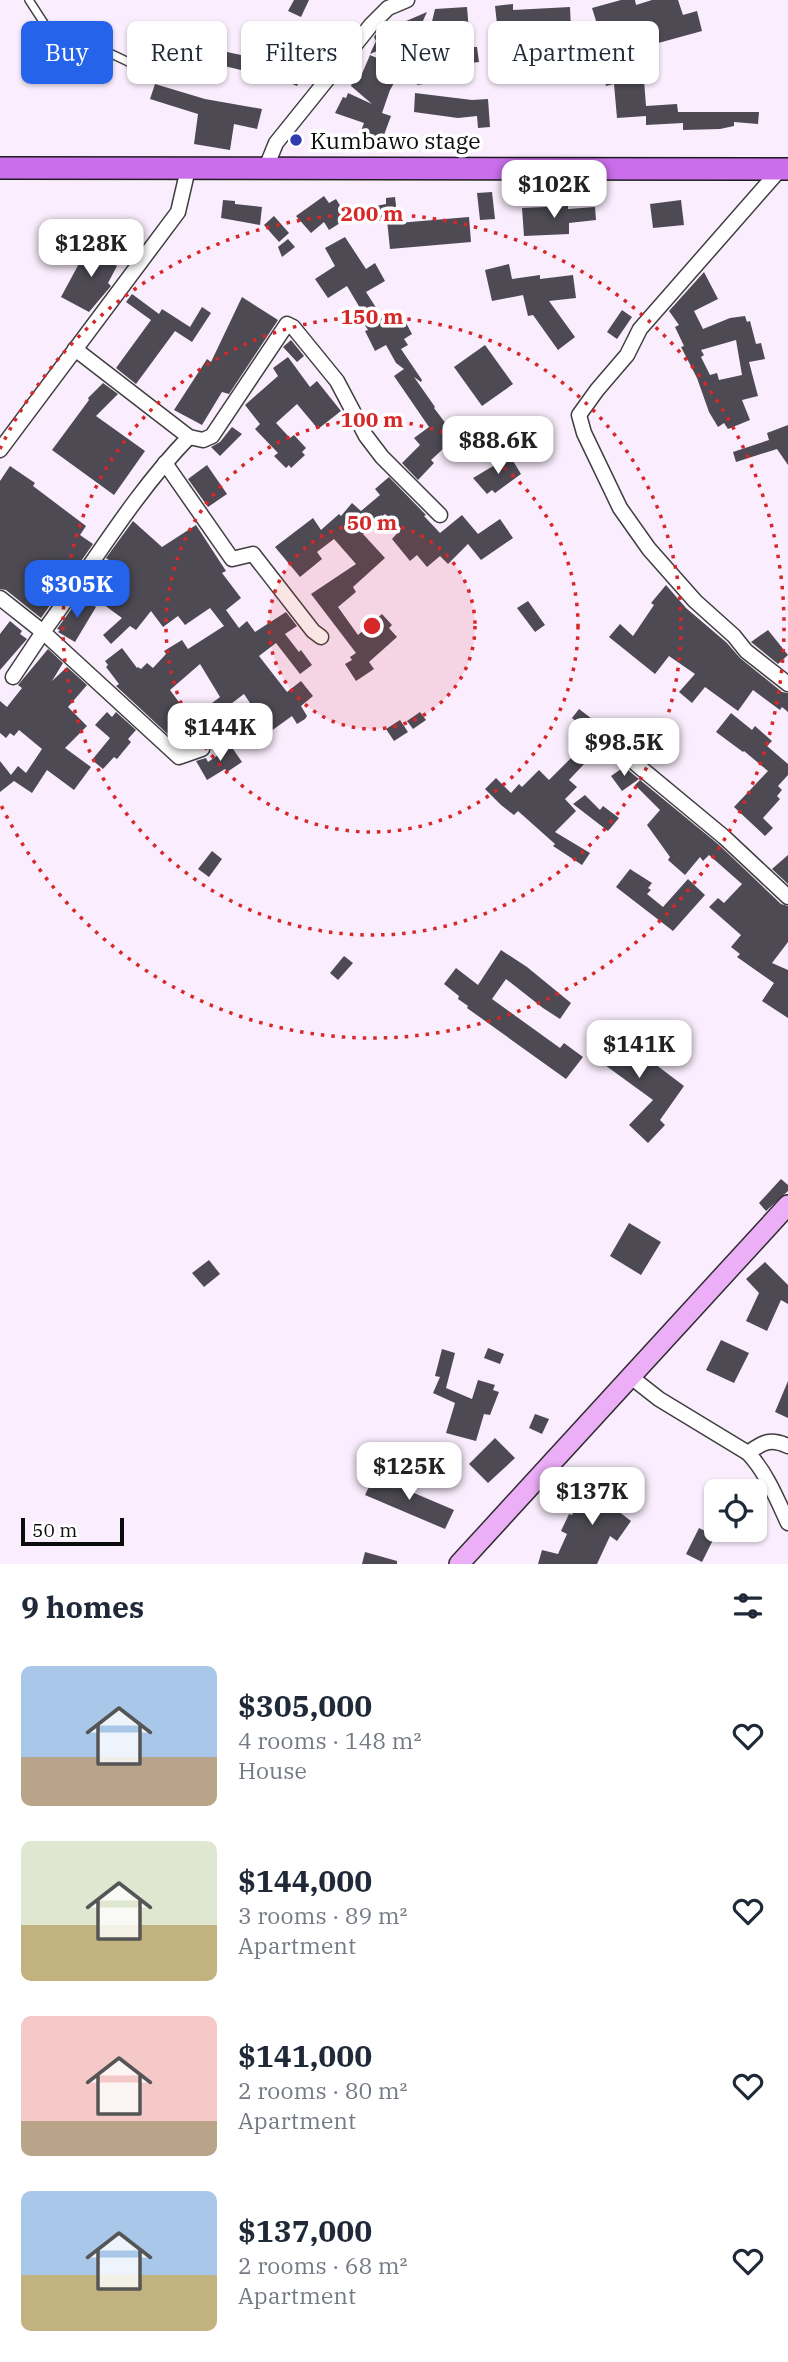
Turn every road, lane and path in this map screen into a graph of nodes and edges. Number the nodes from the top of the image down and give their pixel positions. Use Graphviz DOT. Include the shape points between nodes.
graph roads {
  1 [pos="29,0"];
  2 [pos="407,0"];
  3 [pos="127,61"];
  4 [pos="786,166"];
  5 [pos="0,168"];
  6 [pos="188,169"];
  7 [pos="265,170"];
  8 [pos="75,349"];
  9 [pos="189,437"];
  10 [pos="0,450"];
  11 [pos="165,463"];
  12 [pos="440,515"];
  13 [pos="0,598"];
  14 [pos="44,632"];
  15 [pos="321,637"];
  16 [pos="13,677"];
  17 [pos="788,684"];
  18 [pos="202,749"];
  19 [pos="636,764"];
  20 [pos="788,897"];
  21 [pos="786,1211"];
  22 [pos="631,1377"];
  23 [pos="788,1446"];
  24 [pos="748,1453"];
  25 [pos="788,1523"];
  26 [pos="459,1564"];
  1 -- 3 [label="lane" via="51,34 74,36"];
  2 -- 7 [label="street" via="388,8 371,25 276,143"];
  4 -- 7 [label="main road"];
  4 -- 17 [label="street" via="640,329 627,355 579,415 620,508 649,549 746,651"];
  5 -- 6 [label="main road"];
  6 -- 7 [label="main road"];
  6 -- 8 [label="street" via="178,212"];
  8 -- 9 [label="street"];
  8 -- 10 [label="street"];
  9 -- 11 [label="street"];
  9 -- 12 [label="street" via="203,440 212,436 287,324 337,381 382,457"];
  11 -- 14 [label="street" via="125,512"];
  11 -- 15 [label="street" via="232,559 253,554"];
  13 -- 14 [label="street"];
  14 -- 16 [label="street"];
  14 -- 18 [label="street" via="179,757"];
  19 -- 20 [label="street" via="724,836"];
  21 -- 22 [label="street"];
  22 -- 24 [label="street"];
  22 -- 26 [label="street"];
  23 -- 24 [label="street" via="769,1440"];
  24 -- 25 [label="street"];
}
